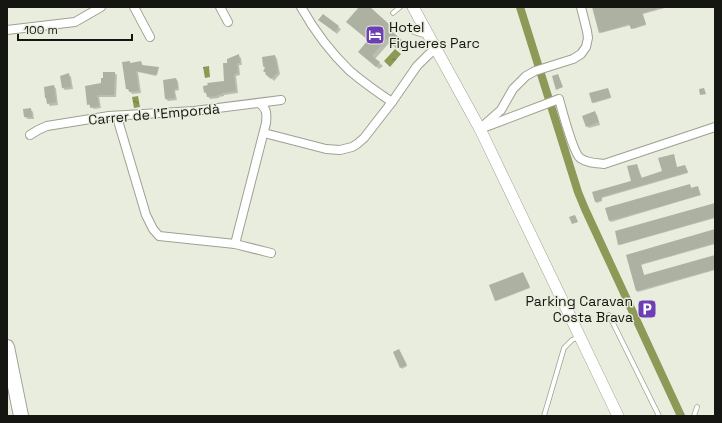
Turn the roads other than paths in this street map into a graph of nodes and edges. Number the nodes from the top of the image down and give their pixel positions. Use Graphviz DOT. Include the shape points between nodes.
graph roads {
  1 [pos="101,7"];
  2 [pos="134,7"];
  3 [pos="220,7"];
  4 [pos="301,7"];
  5 [pos="400,7"];
  6 [pos="413,7"];
  7 [pos="581,7"];
  8 [pos="393,13"];
  9 [pos="228,22"];
  10 [pos="7,30"];
  11 [pos="414,32"];
  12 [pos="150,37"];
  13 [pos="430,37"];
  14 [pos="436,48"];
  15 [pos="281,100"];
  16 [pos="392,102"];
  17 [pos="259,103"];
  18 [pos="119,116"];
  19 [pos="715,127"];
  20 [pos="480,129"];
  21 [pos="264,133"];
  22 [pos="30,135"];
  23 [pos="235,244"];
  24 [pos="271,253"];
  25 [pos="609,315"];
  26 [pos="580,336"];
  27 [pos="7,347"];
  28 [pos="697,408"];
  29 [pos="20,416"];
  30 [pos="544,416"];
  31 [pos="618,416"];
  32 [pos="659,416"];
  33 [pos="694,416"];
  1 -- 10 [label="street" via="75,22"];
  2 -- 12 [label="street"];
  3 -- 9 [label="street"];
  4 -- 16 [label="street" via="316,32 338,59 361,80"];
  5 -- 8 [label="lane"];
  6 -- 13 [label="main road"];
  7 -- 20 [label="street" via="588,38 581,54 526,76 513,89 501,110"];
  11 -- 13 [label="lane"];
  13 -- 14 [label="main road"];
  14 -- 16 [label="street" via="417,66"];
  14 -- 20 [label="main road"];
  15 -- 17 [label="street, Carrer de l'Empordà"];
  16 -- 21 [label="street" via="364,138 346,149 326,149"];
  17 -- 18 [label="street, Carrer de l'Empordà"];
  17 -- 21 [label="street" via="265,108 267,115"];
  18 -- 22 [label="street, Carrer de l'Empordà" via="47,126"];
  18 -- 23 [label="street" via="119,124 152,230 159,236"];
  19 -- 20 [label="street" via="604,164 590,163 579,157 559,99"];
  20 -- 26 [label="main road"];
  21 -- 23 [label="street"];
  23 -- 24 [label="street"];
  25 -- 32 [label="lane"];
  26 -- 30 [label="lane" via="564,348"];
  26 -- 31 [label="main road"];
  27 -- 29 [label="highway"];
  28 -- 33 [label="lane"];
}
